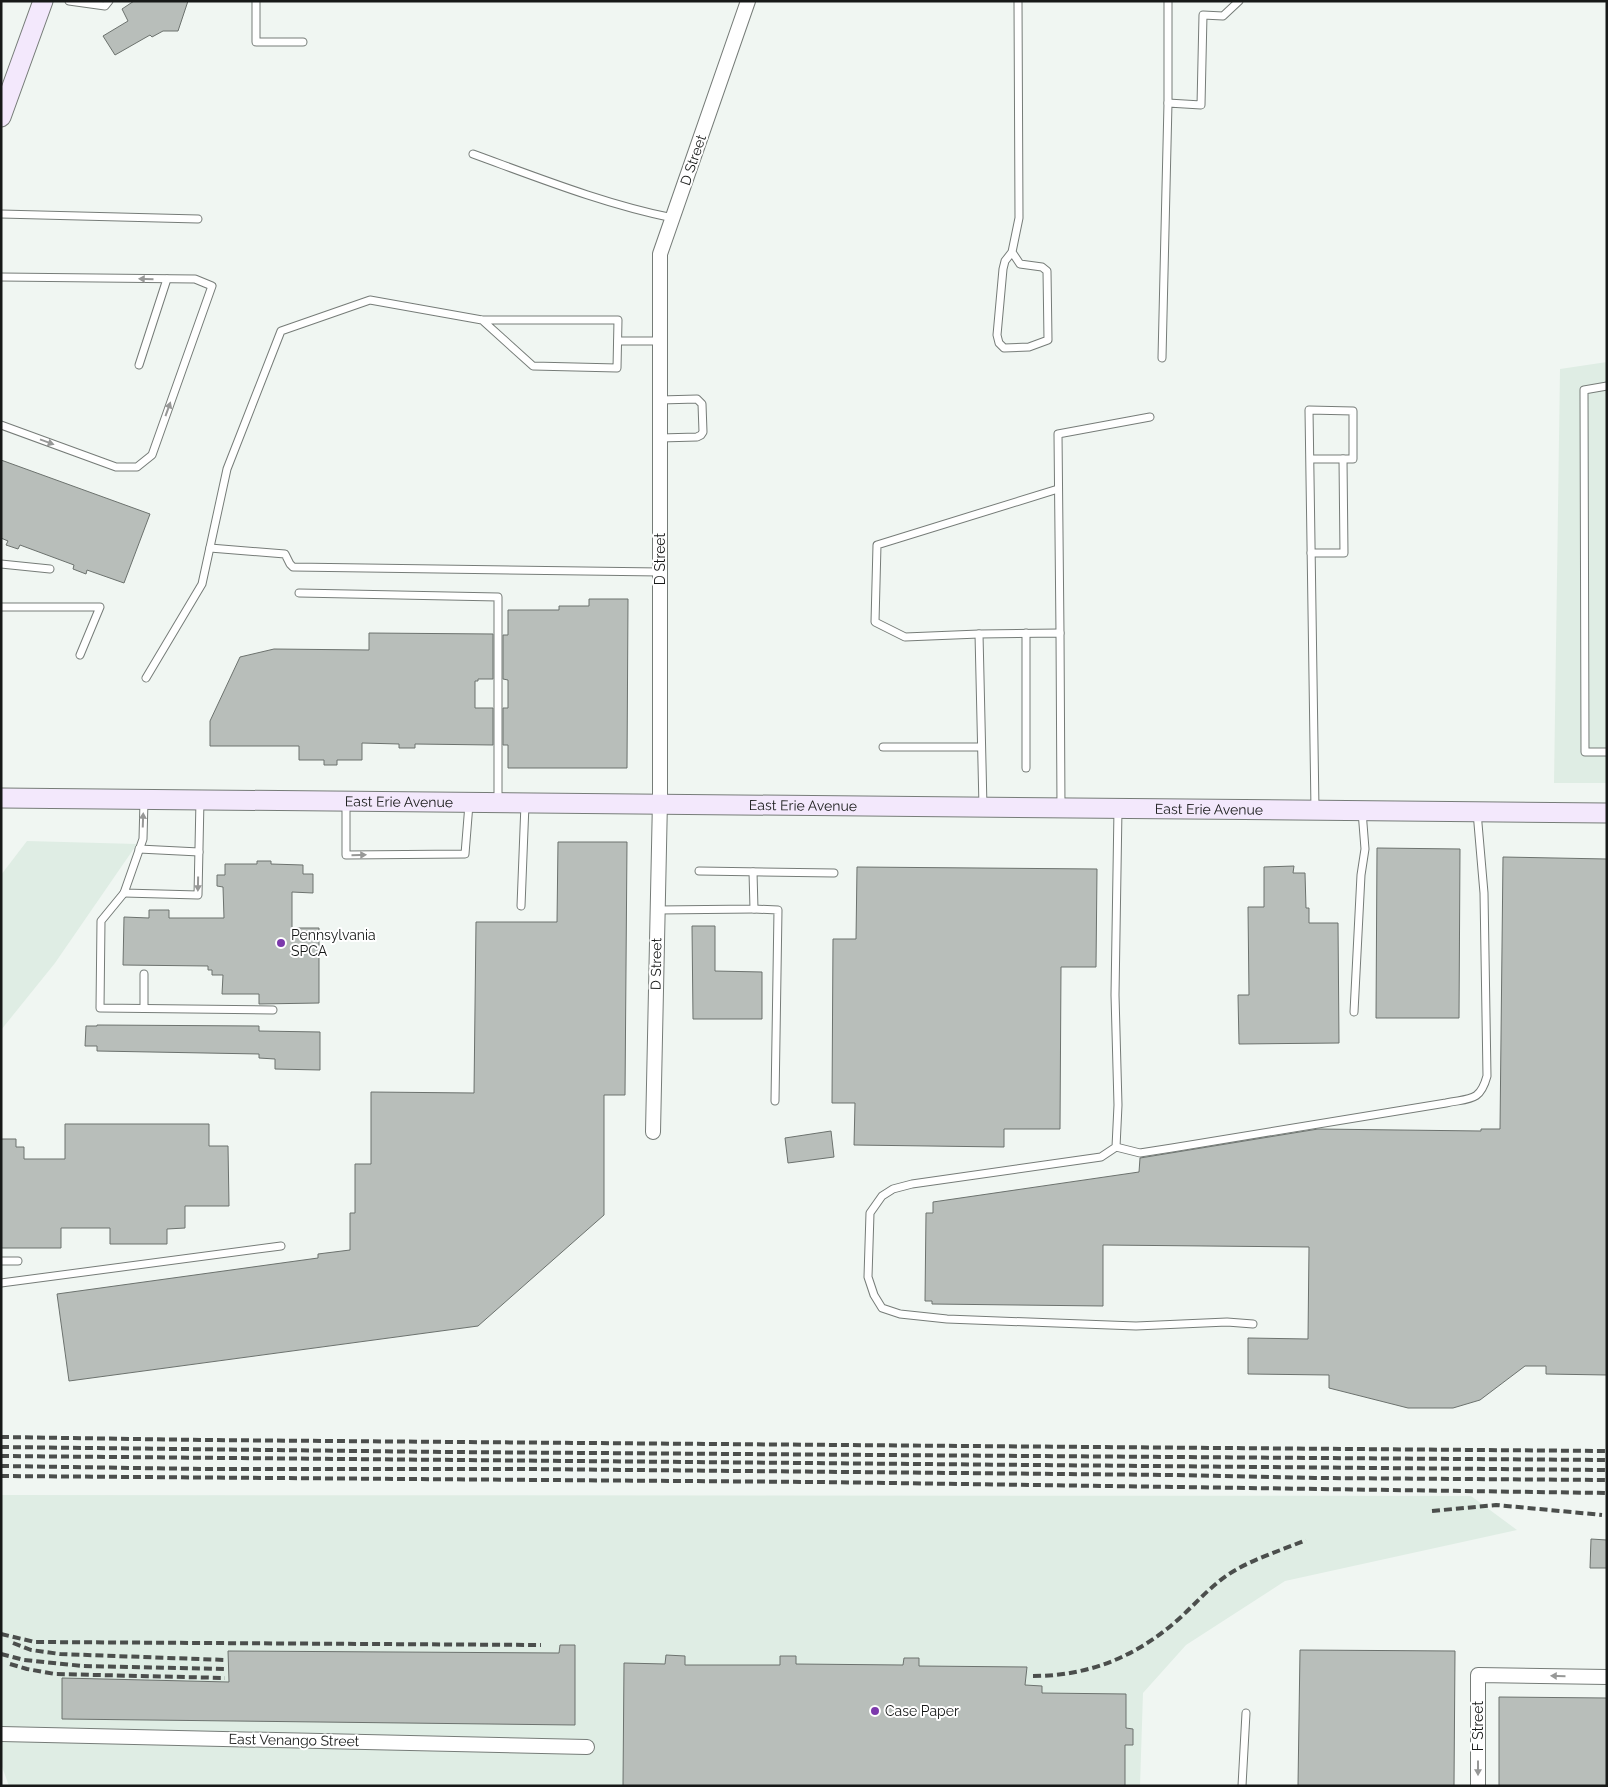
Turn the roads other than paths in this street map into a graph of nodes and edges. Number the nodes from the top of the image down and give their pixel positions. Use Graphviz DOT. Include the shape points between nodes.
graph roads {
  1 [pos="43,1"];
  2 [pos="69,1"];
  3 [pos="109,1"];
  4 [pos="256,1"];
  5 [pos="748,1"];
  6 [pos="1018,1"];
  7 [pos="1168,1"];
  8 [pos="1239,1"];
  9 [pos="303,42"];
  10 [pos="1168,103"];
  11 [pos="1,117"];
  12 [pos="473,154"];
  13 [pos="1,214"];
  14 [pos="672,218"];
  15 [pos="198,219"];
  16 [pos="1012,252"];
  17 [pos="1,277"];
  18 [pos="167,279"];
  19 [pos="482,320"];
  20 [pos="618,341"];
  21 [pos="660,341"];
  22 [pos="1162,358"];
  23 [pos="139,365"];
  24 [pos="1607,386"];
  25 [pos="660,400"];
  26 [pos="1150,418"];
  27 [pos="1,426"];
  28 [pos="660,438"];
  29 [pos="1310,459"];
  30 [pos="1343,459"];
  31 [pos="1058,489"];
  32 [pos="210,548"];
  33 [pos="1311,553"];
  34 [pos="1,564"];
  35 [pos="50,569"];
  36 [pos="660,572"];
  37 [pos="300,594"];
  38 [pos="1,607"];
  39 [pos="1060,633"];
  40 [pos="979,634"];
  41 [pos="1026,634"];
  42 [pos="80,655"];
  43 [pos="146,678"];
  44 [pos="883,747"];
  45 [pos="981,748"];
  46 [pos="1607,752"];
  47 [pos="1026,768"];
  48 [pos="1,798"];
  49 [pos="144,800"];
  50 [pos="200,800"];
  51 [pos="346,801"];
  52 [pos="469,803"];
  53 [pos="498,803"];
  54 [pos="525,803"];
  55 [pos="660,804"];
  56 [pos="983,807"];
  57 [pos="1061,808"];
  58 [pos="1118,809"];
  59 [pos="1316,811"];
  60 [pos="1362,811"];
  61 [pos="1477,812"];
  62 [pos="1607,813"];
  63 [pos="139,849"];
  64 [pos="199,852"];
  65 [pos="699,871"];
  66 [pos="753,872"];
  67 [pos="834,873"];
  68 [pos="124,893"];
  69 [pos="521,906"];
  70 [pos="658,910"];
  71 [pos="754,910"];
  72 [pos="144,974"];
  73 [pos="144,1008"];
  74 [pos="273,1010"];
  75 [pos="1354,1012"];
  76 [pos="775,1101"];
  77 [pos="653,1132"];
  78 [pos="1116,1147"];
  79 [pos="281,1246"];
  80 [pos="1,1261"];
  81 [pos="18,1261"];
  82 [pos="1,1283"];
  83 [pos="1253,1324"];
  84 [pos="1607,1677"];
  85 [pos="1246,1714"];
  86 [pos="1,1734"];
  87 [pos="587,1747"];
  88 [pos="1242,1786"];
  89 [pos="1478,1786"];
  1 -- 11 [label="main road"];
  2 -- 3 [label="lane" via="104,6"];
  4 -- 9 [label="lane" via="256,42"];
  5 -- 14 [label="street, D Street"];
  6 -- 16 [label="lane" via="1019,218"];
  7 -- 10 [label="lane"];
  8 -- 10 [label="lane" via="1224,16 1204,15 1200,105"];
  10 -- 22 [label="lane"];
  12 -- 14 [label="lane" via="555,185"];
  13 -- 15 [label="lane"];
  14 -- 21 [label="street, D Street" via="660,254"];
  16 -- 16 [label="lane" via="1003,268 997,335 1004,348 1029,347 1048,340 1047,271 1042,266 1020,264"];
  18 -- 17 [label="lane, one-way"];
  18 -- 23 [label="lane"];
  27 -- 18 [label="lane, one-way" via="116,467 137,467 152,455 212,286 195,279"];
  19 -- 20 [label="lane" via="618,320"];
  19 -- 20 [label="lane" via="533,366 617,368"];
  19 -- 32 [label="lane" via="370,300 281,331 227,469"];
  20 -- 21 [label="lane"];
  21 -- 25 [label="street, D Street"];
  24 -- 46 [label="lane" via="1584,390 1584,400 1585,752"];
  25 -- 28 [label="street, D Street"];
  25 -- 28 [label="lane" via="700,401 703,432 697,437"];
  26 -- 31 [label="lane" via="1058,434"];
  28 -- 36 [label="street, D Street"];
  29 -- 30 [label="lane"];
  29 -- 30 [label="lane" via="1309,410 1353,411 1353,459"];
  29 -- 33 [label="lane"];
  30 -- 33 [label="lane" via="1344,553"];
  31 -- 39 [label="lane"];
  31 -- 40 [label="lane" via="877,544 875,622 905,637"];
  32 -- 36 [label="lane" via="285,554 293,567"];
  32 -- 43 [label="lane" via="202,584"];
  33 -- 59 [label="lane"];
  34 -- 35 [label="lane"];
  36 -- 55 [label="street, D Street"];
  37 -- 53 [label="lane" via="498,597"];
  38 -- 42 [label="lane" via="100,607"];
  39 -- 41 [label="lane"];
  39 -- 57 [label="lane"];
  40 -- 41 [label="lane"];
  40 -- 45 [label="lane"];
  41 -- 47 [label="lane"];
  44 -- 45 [label="lane"];
  45 -- 56 [label="lane"];
  48 -- 49 [label="main road, East Erie Avenue"];
  49 -- 50 [label="main road, East Erie Avenue"];
  63 -- 49 [label="lane, one-way" via="143,839"];
  50 -- 51 [label="main road, East Erie Avenue"];
  50 -- 64 [label="lane"];
  51 -- 52 [label="main road, East Erie Avenue"];
  51 -- 52 [label="lane, one-way" via="346,855 465,854"];
  52 -- 53 [label="main road, East Erie Avenue"];
  53 -- 54 [label="main road, East Erie Avenue"];
  54 -- 55 [label="main road, East Erie Avenue"];
  54 -- 69 [label="lane"];
  55 -- 56 [label="main road, East Erie Avenue"];
  55 -- 70 [label="street, D Street"];
  56 -- 57 [label="main road, East Erie Avenue"];
  57 -- 58 [label="main road, East Erie Avenue"];
  58 -- 59 [label="main road, East Erie Avenue"];
  58 -- 78 [label="lane" via="1114,995 1118,1105"];
  59 -- 60 [label="main road, East Erie Avenue"];
  60 -- 61 [label="main road, East Erie Avenue"];
  60 -- 75 [label="lane" via="1364,849"];
  61 -- 62 [label="main road, East Erie Avenue"];
  61 -- 78 [label="lane" via="1484,902 1488,1076 1484,1090 1475,1097 1446,1104 1140,1153"];
  63 -- 64 [label="lane"];
  63 -- 68 [label="lane"];
  64 -- 68 [label="lane, one-way" via="198,895"];
  65 -- 66 [label="lane"];
  66 -- 67 [label="lane"];
  66 -- 71 [label="lane"];
  68 -- 73 [label="lane" via="101,921 100,1008"];
  70 -- 71 [label="lane"];
  70 -- 77 [label="street, D Street"];
  71 -- 76 [label="lane" via="778,910"];
  72 -- 73 [label="lane"];
  73 -- 74 [label="lane"];
  78 -- 83 [label="lane" via="1101,1157 912,1184 882,1196 870,1213 868,1278 882,1308 900,1314 947,1319 1136,1326"];
  79 -- 82 [label="lane"];
  80 -- 81 [label="lane"];
  84 -- 89 [label="street, F Street, one-way" via="1478,1675"];
  85 -- 88 [label="lane"];
  86 -- 87 [label="street, East Venango Street"];
}
